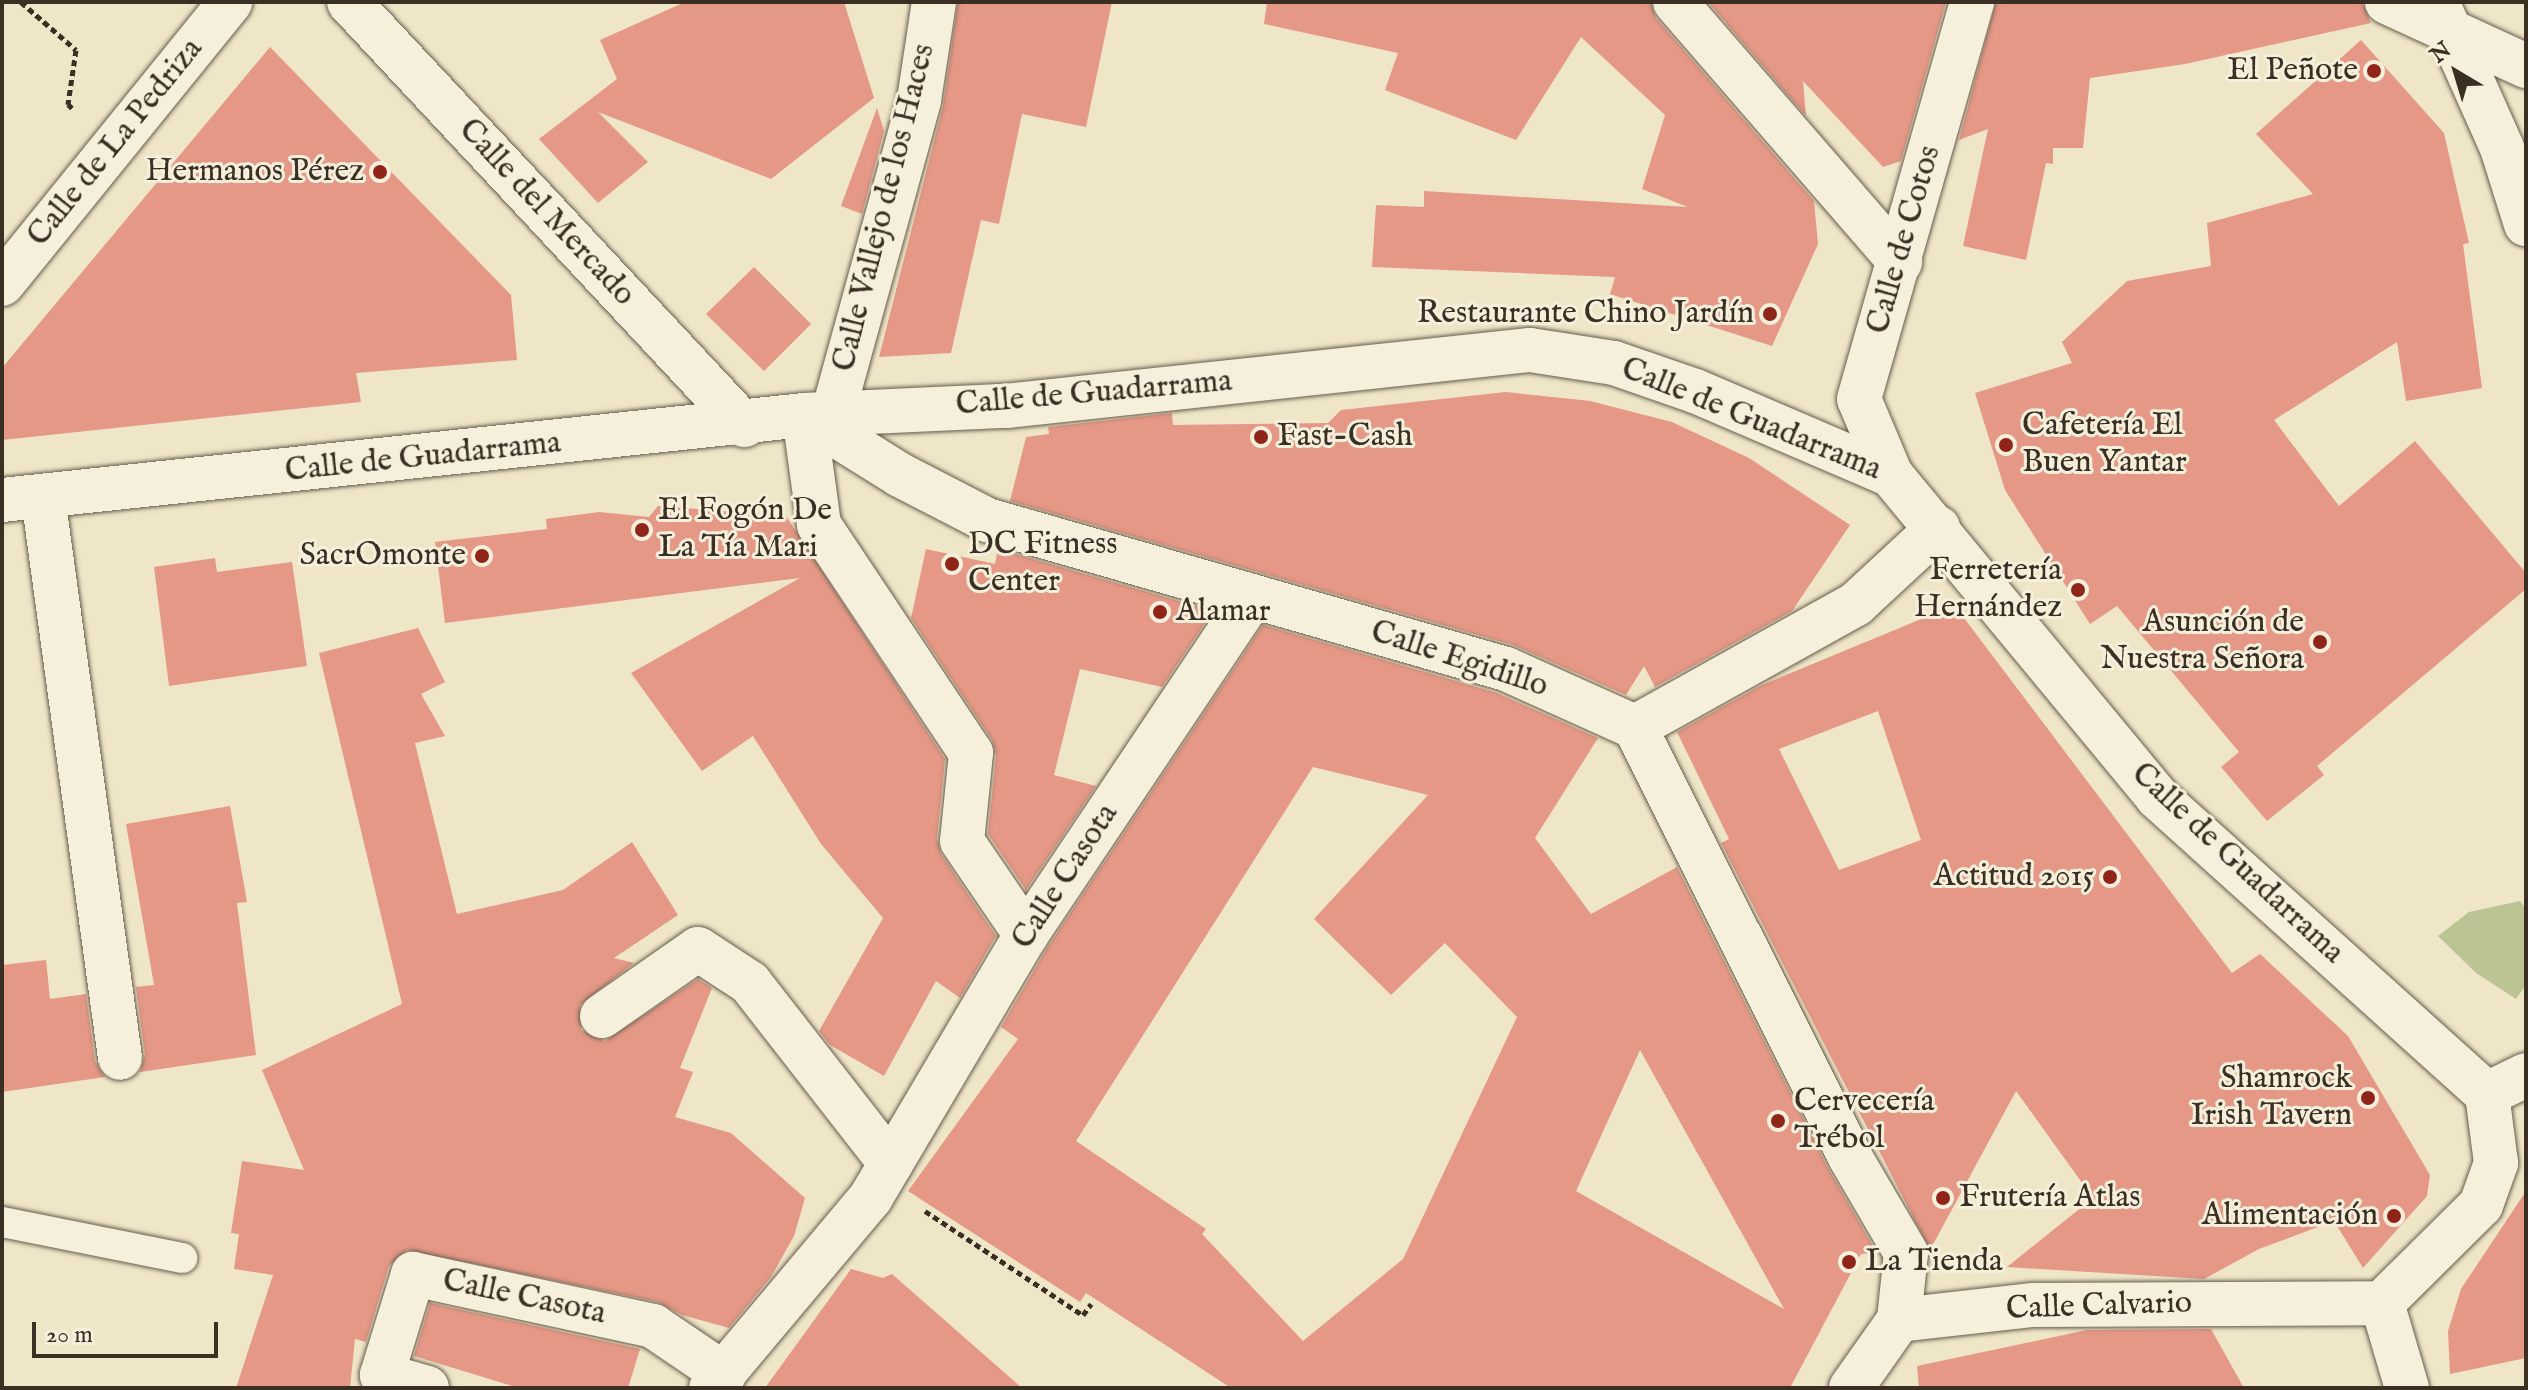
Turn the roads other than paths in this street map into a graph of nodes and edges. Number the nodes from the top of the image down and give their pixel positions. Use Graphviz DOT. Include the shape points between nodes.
graph roads {
  1 [pos="230,2"];
  2 [pos="349,2"];
  3 [pos="934,2"];
  4 [pos="1675,2"];
  5 [pos="1972,2"];
  6 [pos="2387,2"];
  7 [pos="2446,20"];
  8 [pos="2526,66"];
  9 [pos="2526,224"];
  10 [pos="1900,262"];
  11 [pos="2,284"];
  12 [pos="818,414"];
  13 [pos="744,425"];
  14 [pos="1891,475"];
  15 [pos="22,498"];
  16 [pos="1938,528"];
  17 [pos="1252,597"];
  18 [pos="1635,727"];
  19 [pos="1026,935"];
  20 [pos="602,1016"];
  21 [pos="120,1058"];
  22 [pos="2515,1083"];
  23 [pos="886,1172"];
  24 [pos="2,1222"];
  25 [pos="182,1258"];
  26 [pos="2382,1303"];
  27 [pos="1899,1320"];
  28 [pos="718,1381"];
  29 [pos="427,1388"];
  30 [pos="1851,1388"];
  31 [pos="2407,1388"];
  1 -- 11 [label="street, Calle de La Pedriza"];
  2 -- 13 [label="street, Calle del Mercado"];
  3 -- 12 [label="street, Calle Vallejo de los Haces" via="919,100"];
  4 -- 10 [label="street"];
  5 -- 10 [label="street, Calle de Cotos"];
  6 -- 7 [label="street"];
  7 -- 8 [label="street"];
  7 -- 9 [label="street"];
  10 -- 14 [label="street, Calle de Cotos" via="1859,399"];
  12 -- 13 [label="street, Calle de Guadarrama"];
  12 -- 14 [label="street, Calle de Guadarrama" via="1006,406 1530,350 1614,363 1695,391"];
  12 -- 17 [label="street, Calle Egidillo" via="900,475 987,520"];
  12 -- 19 [label="street" via="819,525 971,753 962,841"];
  13 -- 15 [label="street, Calle de Guadarrama"];
  14 -- 16 [label="street, Calle de Guadarrama"];
  15 -- 21 [label="street, Calle de Guadarrama"];
  16 -- 18 [label="street" via="1856,604"];
  16 -- 22 [label="street, Calle de Guadarrama" via="2157,797"];
  17 -- 18 [label="street, Calle Egidillo" via="1506,669"];
  17 -- 19 [label="street, Calle Casota"];
  18 -- 27 [label="street" via="1850,1157 1906,1253"];
  19 -- 23 [label="street, Calle Casota"];
  20 -- 23 [label="street" via="698,949 750,983"];
  22 -- 26 [label="street" via="2481,1205"];
  23 -- 28 [label="street, Calle Casota" via="851,1226"];
  24 -- 25 [label="lane"];
  26 -- 27 [label="street, Calle Calvario" via="2033,1305"];
  26 -- 31 [label="street"];
  27 -- 30 [label="street"];
  28 -- 29 [label="street, Calle Casota" via="653,1326 413,1274 382,1375"];
}
